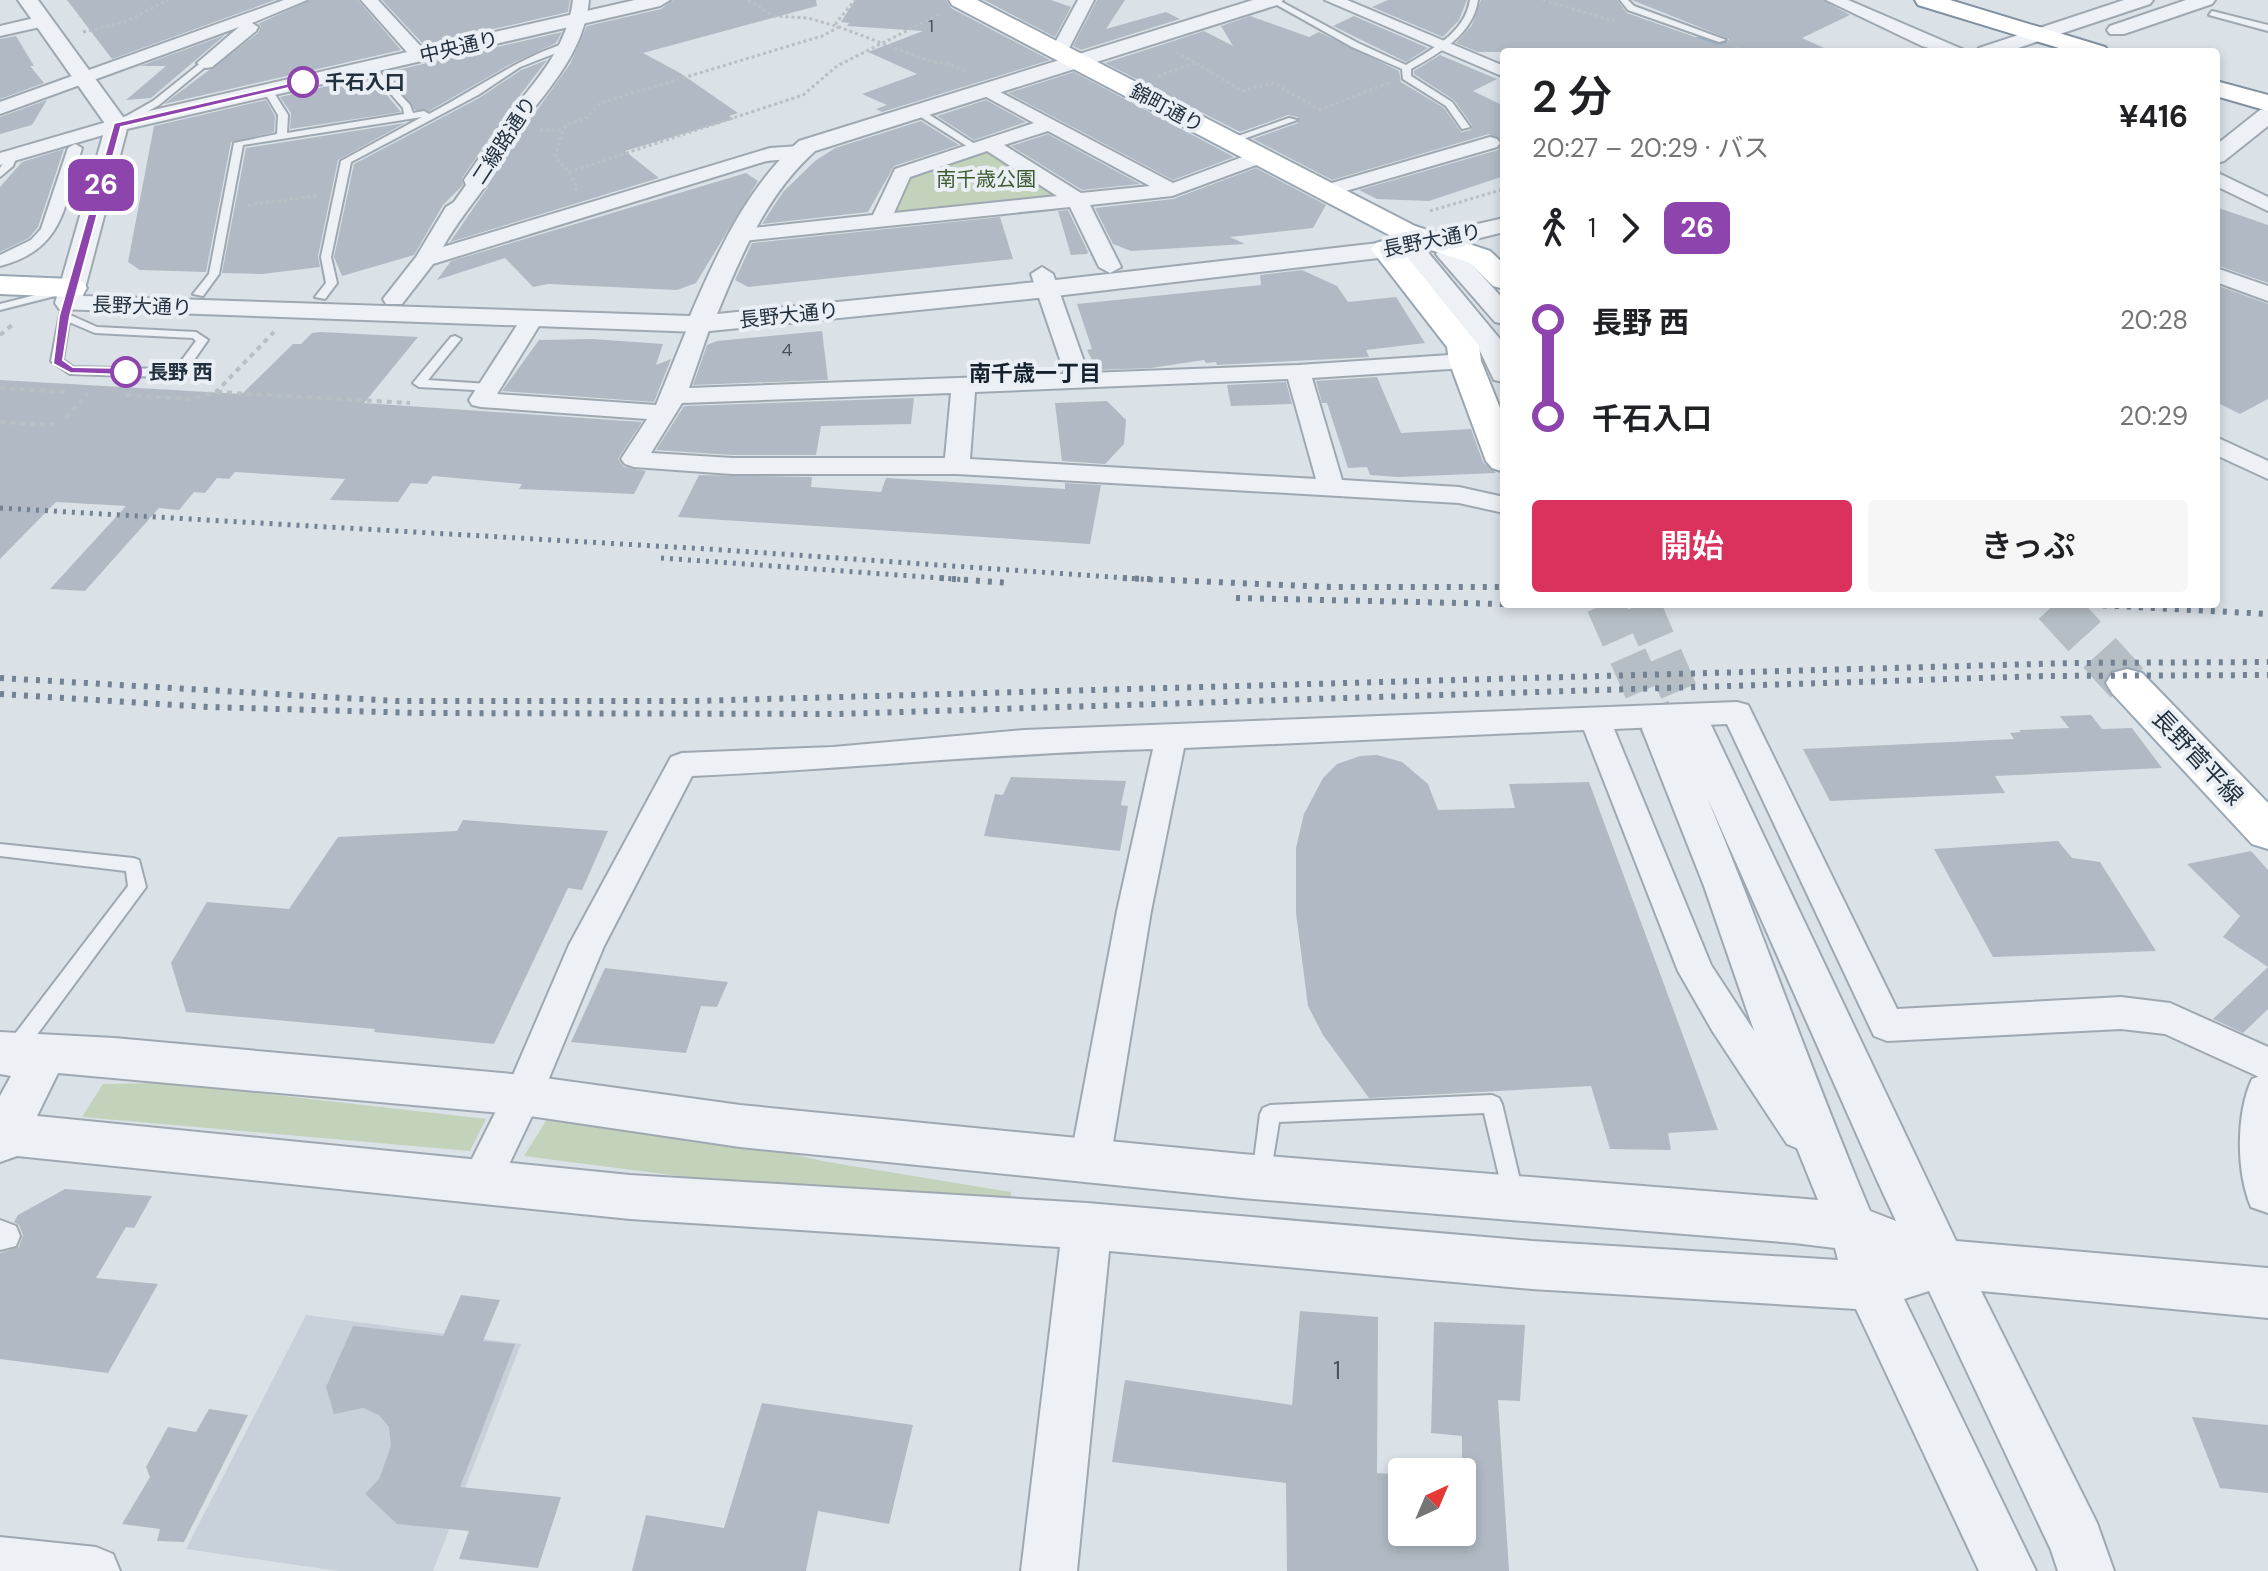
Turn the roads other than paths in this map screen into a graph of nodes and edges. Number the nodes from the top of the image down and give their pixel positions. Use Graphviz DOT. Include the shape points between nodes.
graph roads {
  1 [pos="28,0"];
  2 [pos="299,0"];
  3 [pos="369,0"];
  4 [pos="660,0"];
  5 [pos="1086,0"];
  6 [pos="1333,0"];
  7 [pos="1474,0"];
  8 [pos="1624,0"];
  9 [pos="1834,0"];
  10 [pos="1926,0"];
  11 [pos="2143,0"];
  12 [pos="954,5"];
  13 [pos="1263,5"];
  14 [pos="2209,6"];
  15 [pos="580,10"];
  16 [pos="269,11"];
  17 [pos="43,21"];
  18 [pos="2268,28"];
  19 [pos="0,31"];
  20 [pos="1722,40"];
  21 [pos="2055,44"];
  22 [pos="1439,45"];
  23 [pos="566,46"];
  24 [pos="1947,48"];
  25 [pos="2020,48"];
  26 [pos="2076,48"];
  27 [pos="420,56"];
  28 [pos="1067,56"];
  29 [pos="206,63"];
  30 [pos="372,67"];
  31 [pos="1500,70"];
  32 [pos="1406,73"];
  33 [pos="82,78"];
  34 [pos="989,87"];
  35 [pos="2220,89"];
  36 [pos="268,90"];
  37 [pos="2268,103"];
  38 [pos="0,108"];
  39 [pos="916,110"];
  40 [pos="438,112"];
  41 [pos="2268,115"];
  42 [pos="409,116"];
  43 [pos="1292,120"];
  44 [pos="1049,124"];
  45 [pos="117,125"];
  46 [pos="1465,127"];
  47 [pos="282,135"];
  48 [pos="1229,141"];
  49 [pos="983,146"];
  50 [pos="1497,146"];
  51 [pos="75,148"];
  52 [pos="799,152"];
  53 [pos="2220,153"];
  54 [pos="1260,157"];
  55 [pos="6,158"];
  56 [pos="0,174"];
  57 [pos="2220,180"];
  58 [pos="1172,190"];
  59 [pos="1325,191"];
  60 [pos="1077,200"];
  61 [pos="1500,203"];
  62 [pos="2268,205"];
  63 [pos="881,220"];
  64 [pos="1500,226"];
  65 [pos="743,235"];
  66 [pos="1409,242"];
  67 [pos="425,259"];
  68 [pos="0,261"];
  69 [pos="1110,267"];
  70 [pos="1500,276"];
  71 [pos="2220,276"];
  72 [pos="1044,282"];
  73 [pos="139,291"];
  74 [pos="199,294"];
  75 [pos="2268,294"];
  76 [pos="321,297"];
  77 [pos="6,298"];
  78 [pos="394,299"];
  79 [pos="68,302"];
  80 [pos="101,304"];
  81 [pos="1500,313"];
  82 [pos="703,317"];
  83 [pos="531,321"];
  84 [pos="455,339"];
  85 [pos="1465,361"];
  86 [pos="1500,365"];
  87 [pos="1298,372"];
  88 [pos="1079,380"];
  89 [pos="964,383"];
  90 [pos="488,388"];
  91 [pos="669,405"];
  92 [pos="2220,447"];
  93 [pos="1500,451"];
  94 [pos="957,466"];
  95 [pos="2268,471"];
  96 [pos="1331,487"];
  97 [pos="1500,504"];
  98 [pos="2127,683"];
  99 [pos="1594,718"];
  100 [pos="1171,737"];
  101 [pos="2268,832"];
  102 [pos="0,850"];
  103 [pos="10,1062"];
  104 [pos="2268,1065"];
  105 [pos="2268,1093"];
  106 [pos="523,1095"];
  107 [pos="2,1136"];
  108 [pos="1090,1161"];
  109 [pos="1828,1168"];
  110 [pos="1262,1177"];
  111 [pos="481,1181"];
  112 [pos="2268,1191"];
  113 [pos="1515,1199"];
  114 [pos="1087,1226"];
  115 [pos="1853,1227"];
  116 [pos="1940,1263"];
  117 [pos="1871,1286"];
  118 [pos="2268,1293"];
  119 [pos="0,1561"];
  120 [pos="96,1571"];
  121 [pos="1049,1571"];
  122 [pos="2008,1571"];
  123 [pos="2086,1571"];
  1 -- 17 [label="street"];
  2 -- 16 [label="street"];
  3 -- 27 [label="street"];
  4 -- 15 [label="street, 中央通り"];
  5 -- 28 [label="street"];
  6 -- 22 [label="street"];
  7 -- 22 [label="lane" via="1465,26"];
  8 -- 20 [label="lane" via="1631,8"];
  9 -- 24 [label="street"];
  10 -- 21 [label="main road"];
  11 -- 21 [label="street"];
  12 -- 28 [label="main road, 錦町通り"];
  13 -- 28 [label="street"];
  13 -- 32 [label="lane" via="1341,36"];
  14 -- 18 [label="lane"];
  14 -- 21 [label="street"];
  15 -- 23 [label="street, 二線路通り"];
  15 -- 27 [label="street, 中央通り"];
  16 -- 29 [label="street"];
  16 -- 33 [label="street"];
  17 -- 19 [label="street"];
  17 -- 33 [label="street"];
  21 -- 25 [label="street"];
  21 -- 26 [label="main road"];
  22 -- 31 [label="street"];
  22 -- 32 [label="lane"];
  23 -- 40 [label="lane" via="517,65"];
  23 -- 67 [label="street, 二線路通り"];
  27 -- 30 [label="street, 中央通り"];
  28 -- 34 [label="street"];
  28 -- 48 [label="main road, 錦町通り"];
  29 -- 45 [label="lane" via="156,103"];
  30 -- 36 [label="street, 中央通り"];
  30 -- 42 [label="lane"];
  32 -- 46 [label="lane" via="1449,104"];
  33 -- 38 [label="street"];
  33 -- 45 [label="street"];
  34 -- 39 [label="street"];
  34 -- 44 [label="street"];
  35 -- 37 [label="main road"];
  36 -- 45 [label="street, 中央通り"];
  36 -- 47 [label="lane" via="283,115"];
  39 -- 49 [label="lane"];
  39 -- 52 [label="street"];
  40 -- 42 [label="lane"];
  40 -- 76 [label="lane" via="346,161 326,257 332,283"];
  41 -- 53 [label="street"];
  42 -- 47 [label="lane"];
  43 -- 48 [label="lane"];
  44 -- 49 [label="street"];
  44 -- 58 [label="street"];
  45 -- 55 [label="street"];
  45 -- 79 [label="street"];
  46 -- 50 [label="street"];
  47 -- 74 [label="lane" via="239,143 214,274"];
  48 -- 54 [label="main road, 錦町通り"];
  49 -- 60 [label="street"];
  49 -- 63 [label="street" via="902,173"];
  50 -- 59 [label="street"];
  51 -- 68 [label="street" via="52,229 32,249"];
  52 -- 65 [label="street"];
  52 -- 67 [label="street" via="777,152"];
  54 -- 58 [label="street"];
  54 -- 59 [label="main road, 錦町通り"];
  55 -- 56 [label="lane" via="10,164"];
  57 -- 62 [label="street"];
  58 -- 60 [label="street"];
  59 -- 66 [label="main road, 錦町通り" via="1374,216"];
  60 -- 63 [label="street"];
  60 -- 69 [label="street"];
  61 -- 66 [label="street, 長野大通り"];
  63 -- 65 [label="street"];
  64 -- 66 [label="street, 長野大通り"];
  65 -- 82 [label="street"];
  66 -- 69 [label="street, 長野大通り" via="1367,240"];
  66 -- 70 [label="main road" via="1480,257"];
  66 -- 72 [label="street, 長野大通り"];
  66 -- 81 [label="street"];
  66 -- 85 [label="main road" via="1463,346"];
  66 -- 86 [label="street" via="1491,345"];
  67 -- 78 [label="street, 二線路通り"];
  69 -- 72 [label="street, 長野大通り"];
  71 -- 75 [label="street"];
  72 -- 82 [label="street, 長野大通り"];
  72 -- 88 [label="street"];
  73 -- 74 [label="street, 長野大通り"];
  73 -- 79 [label="street, 長野大通り"];
  73 -- 80 [label="street"];
  74 -- 76 [label="street, 長野大通り"];
  76 -- 78 [label="street, 長野大通り"];
  77 -- 79 [label="main road"];
  78 -- 82 [label="street, 長野大通り" via="674,311"];
  79 -- 79 [label="lane" via="95,330 196,335 202,340 183,367 162,373 70,370 57,361"];
  79 -- 80 [label="street, 長野大通り"];
  80 -- 83 [label="street, 長野大通り"];
  82 -- 83 [label="street, 長野大通り"];
  82 -- 91 [label="street"];
  83 -- 90 [label="street"];
  84 -- 90 [label="lane" via="419,383"];
  85 -- 87 [label="street"];
  85 -- 93 [label="main road"];
  87 -- 88 [label="street"];
  87 -- 96 [label="street"];
  88 -- 89 [label="street"];
  89 -- 91 [label="street"];
  89 -- 94 [label="street"];
  90 -- 91 [label="street" via="481,400"];
  91 -- 94 [label="street" via="634,459 732,466"];
  92 -- 95 [label="street"];
  94 -- 96 [label="street"];
  96 -- 97 [label="street" via="1459,495"];
  98 -- 101 [label="main road, 長野菅平線"];
  99 -- 100 [label="street"];
  99 -- 104 [label="street" via="1737,713 1887,1025 2121,1013 2170,1019"];
  99 -- 109 [label="street" via="1696,971"];
  100 -- 106 [label="street" via="1024,741 682,765 587,945"];
  100 -- 108 [label="street" via="1136,897"];
  102 -- 103 [label="lane" via="133,865 137,887"];
  103 -- 106 [label="street" via="98,1056"];
  103 -- 107 [label="street"];
  105 -- 112 [label="street" via="2263,1160"];
  106 -- 108 [label="street" via="740,1126"];
  106 -- 111 [label="street"];
  107 -- 111 [label="street"];
  108 -- 110 [label="street"];
  109 -- 115 [label="street"];
  109 -- 116 [label="street" via="1724,886 1677,728"];
  110 -- 113 [label="street"];
  110 -- 113 [label="lane" via="1270,1114 1492,1104"];
  111 -- 114 [label="street" via="630,1197"];
  113 -- 115 [label="street"];
  114 -- 117 [label="street" via="1532,1265"];
  114 -- 121 [label="street"];
  115 -- 116 [label="street"];
  115 -- 117 [label="street"];
  116 -- 117 [label="street"];
  116 -- 118 [label="street"];
  116 -- 123 [label="street"];
  117 -- 122 [label="street"];
  119 -- 120 [label="street"];
}
